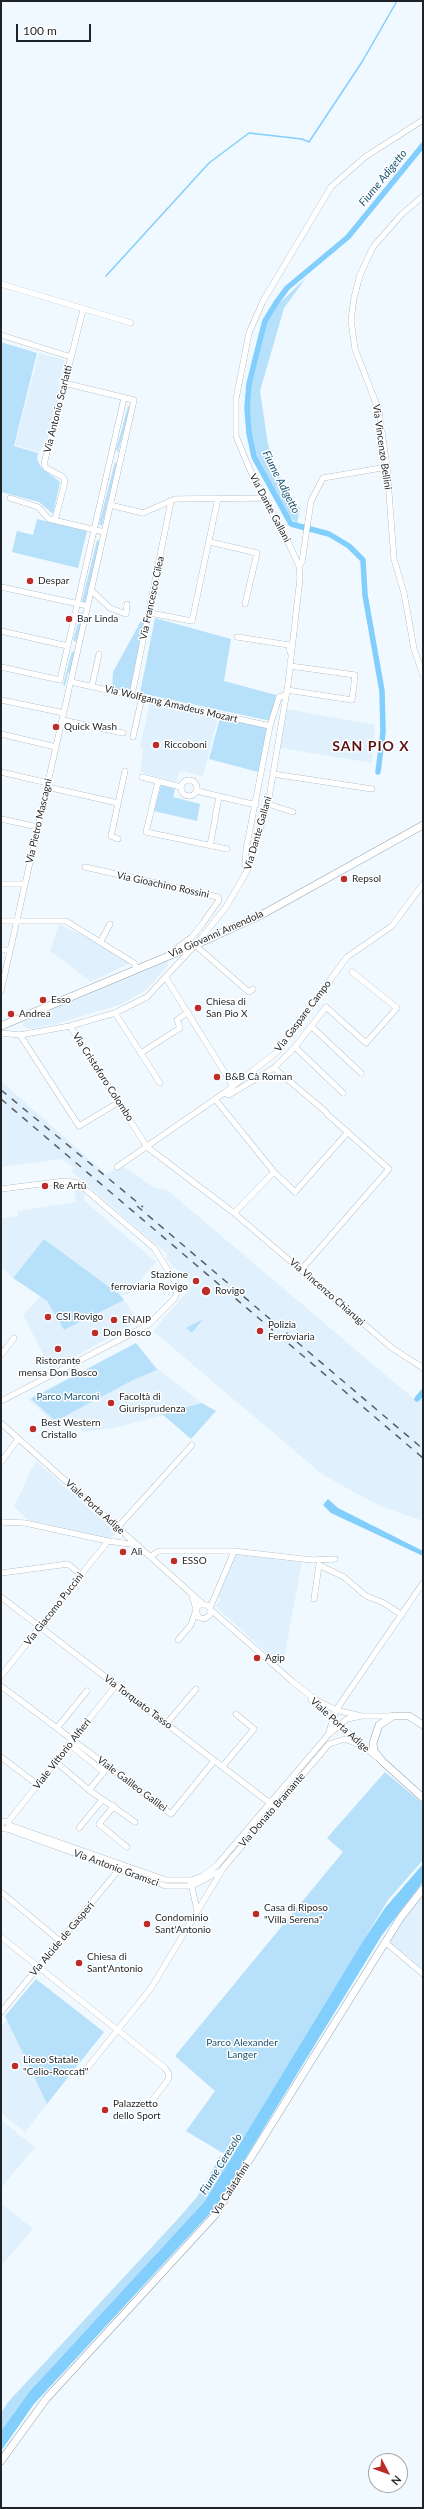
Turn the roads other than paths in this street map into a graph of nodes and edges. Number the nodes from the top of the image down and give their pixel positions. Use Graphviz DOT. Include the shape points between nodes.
graph roads {
  1 [pos="423,120"];
  2 [pos="423,196"];
  3 [pos="1,284"];
  4 [pos="83,310"];
  5 [pos="132,323"];
  6 [pos="1,335"];
  7 [pos="71,358"];
  8 [pos="64,383"];
  9 [pos="124,398"];
  10 [pos="111,455"];
  11 [pos="121,457"];
  12 [pos="387,467"];
  13 [pos="10,498"];
  14 [pos="218,498"];
  15 [pos="263,498"];
  16 [pos="172,501"];
  17 [pos="110,505"];
  18 [pos="55,520"];
  19 [pos="94,528"];
  20 [pos="104,532"];
  21 [pos="210,542"];
  22 [pos="299,566"];
  23 [pos="1,587"];
  24 [pos="91,590"];
  25 [pos="77,604"];
  26 [pos="127,604"];
  27 [pos="245,604"];
  28 [pos="88,606"];
  29 [pos="150,613"];
  30 [pos="1,631"];
  31 [pos="237,637"];
  32 [pos="68,644"];
  33 [pos="78,652"];
  34 [pos="99,654"];
  35 [pos="290,666"];
  36 [pos="1,667"];
  37 [pos="423,676"];
  38 [pos="71,682"];
  39 [pos="92,686"];
  40 [pos="286,692"];
  41 [pos="132,695"];
  42 [pos="142,697"];
  43 [pos="1,700"];
  44 [pos="64,713"];
  45 [pos="62,720"];
  46 [pos="270,726"];
  47 [pos="1,734"];
  48 [pos="122,734"];
  49 [pos="133,737"];
  50 [pos="56,746"];
  51 [pos="125,771"];
  52 [pos="1,772"];
  53 [pos="273,774"];
  54 [pos="142,777"];
  55 [pos="158,782"];
  56 [pos="48,785"];
  57 [pos="181,787"];
  58 [pos="372,789"];
  59 [pos="197,791"];
  60 [pos="220,797"];
  61 [pos="118,803"];
  62 [pos="268,804"];
  63 [pos="256,805"];
  64 [pos="293,812"];
  65 [pos="1,819"];
  66 [pos="423,825"];
  67 [pos="38,827"];
  68 [pos="118,839"];
  69 [pos="210,846"];
  70 [pos="227,849"];
  71 [pos="85,868"];
  72 [pos="247,871"];
  73 [pos="1,884"];
  74 [pos="25,884"];
  75 [pos="423,884"];
  76 [pos="1,920"];
  77 [pos="17,922"];
  78 [pos="110,924"];
  79 [pos="101,941"];
  80 [pos="195,945"];
  81 [pos="1,950"];
  82 [pos="10,950"];
  83 [pos="177,952"];
  84 [pos="137,969"];
  85 [pos="352,972"];
  86 [pos="166,978"];
  87 [pos="253,989"];
  88 [pos="1,991"];
  89 [pos="188,1012"];
  90 [pos="115,1013"];
  91 [pos="1,1026"];
  92 [pos="70,1026"];
  93 [pos="312,1026"];
  94 [pos="1,1033"];
  95 [pos="20,1034"];
  96 [pos="295,1047"];
  97 [pos="140,1053"];
  98 [pos="274,1068"];
  99 [pos="361,1073"];
  100 [pos="160,1083"];
  101 [pos="234,1086"];
  102 [pos="224,1093"];
  103 [pos="344,1093"];
  104 [pos="215,1099"];
  105 [pos="119,1102"];
  106 [pos="348,1132"];
  107 [pos="147,1147"];
  108 [pos="117,1167"];
  109 [pos="274,1172"];
  110 [pos="1,1189"];
  111 [pos="234,1213"];
  112 [pos="301,1270"];
  113 [pos="14,1338"];
  114 [pos="1,1355"];
  115 [pos="423,1368"];
  116 [pos="1,1401"];
  117 [pos="1,1423"];
  118 [pos="18,1439"];
  119 [pos="192,1445"];
  120 [pos="1,1462"];
  121 [pos="1,1522"];
  122 [pos="118,1527"];
  123 [pos="108,1541"];
  124 [pos="138,1545"];
  125 [pos="233,1554"];
  126 [pos="151,1556"];
  127 [pos="335,1559"];
  128 [pos="1,1573"];
  129 [pos="81,1575"];
  130 [pos="423,1584"];
  131 [pos="190,1591"];
  132 [pos="213,1599"];
  133 [pos="314,1599"];
  134 [pos="2,1601"];
  135 [pos="204,1604"];
  136 [pos="210,1609"];
  137 [pos="196,1611"];
  138 [pos="402,1615"];
  139 [pos="204,1619"];
  140 [pos="226,1623"];
  141 [pos="191,1625"];
  142 [pos="40,1627"];
  143 [pos="178,1640"];
  144 [pos="1,1676"];
  145 [pos="116,1685"];
  146 [pos="1,1686"];
  147 [pos="299,1688"];
  148 [pos="196,1689"];
  149 [pos="87,1691"];
  150 [pos="345,1699"];
  151 [pos="336,1710"];
  152 [pos="349,1713"];
  153 [pos="236,1714"];
  154 [pos="361,1716"];
  155 [pos="393,1716"];
  156 [pos="332,1719"];
  157 [pos="166,1724"];
  158 [pos="339,1725"];
  159 [pos="423,1725"];
  160 [pos="57,1728"];
  161 [pos="328,1735"];
  162 [pos="71,1742"];
  163 [pos="363,1746"];
  164 [pos="1,1758"];
  165 [pos="214,1761"];
  166 [pos="382,1761"];
  167 [pos="56,1762"];
  168 [pos="222,1767"];
  169 [pos="38,1785"];
  170 [pos="89,1790"];
  171 [pos="423,1798"];
  172 [pos="102,1800"];
  173 [pos="272,1805"];
  174 [pos="114,1806"];
  175 [pos="135,1822"];
  176 [pos="4,1825"];
  177 [pos="79,1828"];
  178 [pos="127,1847"];
  179 [pos="217,1865"];
  180 [pos="224,1866"];
  181 [pos="121,1867"];
  182 [pos="192,1883"];
  183 [pos="423,1889"];
  184 [pos="3,1894"];
  185 [pos="1,1901"];
  186 [pos="197,1910"];
  187 [pos="1,1937"];
  188 [pos="60,1941"];
  189 [pos="385,1942"];
  190 [pos="39,1966"];
  191 [pos="423,1974"];
  192 [pos="2,2008"];
  193 [pos="118,2029"];
  194 [pos="84,2072"];
  195 [pos="147,2107"];
  196 [pos="1,2461"];
  1 -- 15 [label="street, Via Dante Gallani" via="365,157 331,188 267,294 249,333 236,399 236,436"];
  2 -- 12 [label="street, Via Vincenzo Bellini" via="401,215 373,246 360,275 351,320 355,349 379,411"];
  3 -- 4 [label="street"];
  4 -- 5 [label="street"];
  4 -- 7 [label="street, Via Antonio Scarlatti"];
  6 -- 7 [label="street, Via Antonio Scarlatti"];
  7 -- 8 [label="street, Via Antonio Scarlatti"];
  8 -- 9 [label="street"];
  8 -- 18 [label="street, Via Antonio Scarlatti" via="44,464 46,468 63,477 65,482"];
  9 -- 10 [label="street"];
  9 -- 11 [label="street, Via Pietro Mascagni" via="134,400"];
  10 -- 11 [label="street"];
  10 -- 19 [label="street"];
  11 -- 17 [label="street, Via Pietro Mascagni"];
  12 -- 22 [label="street" via="323,478 311,501 302,562"];
  12 -- 37 [label="street, Via Vincenzo Bellini" via="394,559 404,593 414,649"];
  13 -- 18 [label="street" via="38,507 49,519"];
  14 -- 15 [label="street"];
  14 -- 16 [label="street"];
  14 -- 21 [label="street"];
  15 -- 22 [label="street, Via Dante Gallani" via="290,544"];
  16 -- 17 [label="street" via="143,513"];
  16 -- 29 [label="street, Via Francesco Cilea"];
  17 -- 20 [label="street, Via Pietro Mascagni"];
  18 -- 19 [label="street"];
  19 -- 20 [label="street"];
  19 -- 25 [label="street"];
  20 -- 24 [label="street, Via Pietro Mascagni"];
  21 -- 27 [label="street" via="257,553"];
  21 -- 29 [label="street" via="192,621"];
  22 -- 35 [label="street, Via Dante Gallani" via="300,588"];
  23 -- 25 [label="street"];
  24 -- 26 [label="street" via="110,608 126,614"];
  24 -- 28 [label="street, Via Pietro Mascagni"];
  25 -- 28 [label="street"];
  25 -- 32 [label="street"];
  28 -- 33 [label="street, Via Pietro Mascagni"];
  29 -- 41 [label="street, Via Francesco Cilea"];
  30 -- 32 [label="street"];
  31 -- 35 [label="street" via="289,645"];
  32 -- 33 [label="street"];
  32 -- 36 [label="street" via="60,680"];
  33 -- 38 [label="street, Via Pietro Mascagni"];
  34 -- 39 [label="street"];
  35 -- 40 [label="street, Via Dante Gallani"];
  35 -- 40 [label="street" via="355,675 353,694 352,700"];
  38 -- 39 [label="street, Via Wolfgang Amadeus Mozart"];
  38 -- 44 [label="street, Via Pietro Mascagni"];
  39 -- 41 [label="street, Via Wolfgang Amadeus Mozart"];
  40 -- 46 [label="street" via="279,697"];
  40 -- 53 [label="street, Via Dante Gallani"];
  41 -- 42 [label="street, Via Wolfgang Amadeus Mozart"];
  42 -- 46 [label="street, Via Wolfgang Amadeus Mozart"];
  42 -- 49 [label="street"];
  43 -- 44 [label="street"];
  44 -- 45 [label="street, Via Pietro Mascagni"];
  45 -- 48 [label="street"];
  45 -- 50 [label="street, Via Pietro Mascagni"];
  46 -- 63 [label="street"];
  47 -- 50 [label="street"];
  50 -- 56 [label="street, Via Pietro Mascagni"];
  51 -- 61 [label="street"];
  52 -- 56 [label="street"];
  53 -- 58 [label="street"];
  53 -- 62 [label="street, Via Dante Gallani"];
  54 -- 55 [label="street"];
  55 -- 57 [label="street"];
  55 -- 69 [label="street" via="146,832"];
  56 -- 61 [label="street"];
  56 -- 67 [label="street, Via Pietro Mascagni"];
  57 -- 59 [label="street" via="186,796 191,796"];
  57 -- 59 [label="street" via="185,780 191,780 197,785"];
  59 -- 60 [label="street"];
  60 -- 63 [label="street"];
  60 -- 69 [label="street"];
  61 -- 68 [label="street" via="110,836"];
  62 -- 64 [label="street"];
  62 -- 72 [label="street, Via Dante Gallani"];
  63 -- 72 [label="street" via="246,850"];
  65 -- 67 [label="street"];
  66 -- 80 [label="main road, Via Giovanni Amendola" via="282,904"];
  67 -- 74 [label="street, Via Pietro Mascagni"];
  69 -- 70 [label="street"];
  71 -- 83 [label="street, Via Gioachino Rossini" via="218,897 219,900 203,923 192,937 177,948"];
  72 -- 80 [label="street, Via Dante Gallani" via="226,907"];
  73 -- 74 [label="street"];
  74 -- 77 [label="street, Via Pietro Mascagni"];
  75 -- 101 [label="street, Via Gaspare Campo" via="392,926 347,957 277,1052"];
  76 -- 77 [label="street"];
  77 -- 79 [label="street" via="66,921"];
  77 -- 82 [label="street, Via Pietro Mascagni"];
  78 -- 79 [label="street"];
  79 -- 84 [label="street" via="134,963"];
  80 -- 83 [label="main road, Via Giovanni Amendola"];
  80 -- 86 [label="street, Via Dante Gallani"];
  80 -- 87 [label="street" via="249,992"];
  81 -- 82 [label="street"];
  82 -- 88 [label="street, Via Pietro Mascagni"];
  83 -- 84 [label="main road, Via Giovanni Amendola"];
  84 -- 91 [label="main road, Via Giovanni Amendola"];
  85 -- 93 [label="street" via="397,1008 366,1043 326,1007"];
  86 -- 89 [label="street"];
  86 -- 90 [label="street, Via Dante Gallani" via="147,997"];
  89 -- 97 [label="street" via="177,1020 180,1028"];
  89 -- 101 [label="street"];
  90 -- 92 [label="street, Via Dante Gallani"];
  90 -- 97 [label="street"];
  92 -- 95 [label="street, Via Cristoforo Colombo"];
  92 -- 105 [label="street, Via Cristoforo Colombo"];
  93 -- 96 [label="street"];
  93 -- 99 [label="street"];
  94 -- 95 [label="street, Via Cristoforo Colombo"];
  95 -- 105 [label="street" via="78,1126"];
  96 -- 98 [label="street"];
  96 -- 103 [label="street"];
  97 -- 100 [label="street"];
  98 -- 102 [label="street" via="229,1094"];
  98 -- 106 [label="street"];
  101 -- 102 [label="street, Via Gaspare Campo"];
  102 -- 104 [label="street, Via Gaspare Campo"];
  104 -- 107 [label="street, Via Gaspare Campo"];
  104 -- 109 [label="street"];
  105 -- 107 [label="street, Via Cristoforo Colombo"];
  106 -- 109 [label="street" via="295,1192"];
  106 -- 112 [label="street" via="389,1169"];
  107 -- 108 [label="street, Via Gaspare Campo"];
  107 -- 111 [label="street, Via Vincenzo Chiarugi"];
  109 -- 111 [label="street"];
  110 -- 116 [label="street" via="65,1181 78,1184 154,1248 179,1288 174,1299 153,1321 137,1332"];
  111 -- 112 [label="street, Via Vincenzo Chiarugi"];
  112 -- 115 [label="street, Via Vincenzo Chiarugi" via="392,1348"];
  113 -- 114 [label="street"];
  117 -- 118 [label="street, Viale Porta Adige"];
  118 -- 120 [label="street"];
  118 -- 122 [label="street, Viale Porta Adige"];
  119 -- 122 [label="street"];
  121 -- 123 [label="street" via="25,1523"];
  122 -- 124 [label="street, Viale Porta Adige"];
  123 -- 124 [label="street"];
  123 -- 129 [label="street, Via Giacomo Puccini"];
  124 -- 126 [label="street, Viale Porta Adige"];
  125 -- 132 [label="street"];
  126 -- 127 [label="street" via="159,1550 233,1551 312,1560"];
  126 -- 131 [label="street, Viale Porta Adige"];
  128 -- 129 [label="street" via="68,1564"];
  129 -- 142 [label="street, Via Giacomo Puccini"];
  130 -- 138 [label="street"];
  131 -- 135 [label="street, Viale Porta Adige"];
  131 -- 137 [label="street, Viale Porta Adige"];
  132 -- 135 [label="street"];
  132 -- 136 [label="street"];
  133 -- 138 [label="street" via="319,1565 344,1577 366,1596 382,1602"];
  134 -- 142 [label="street, Via Torquato Tasso"];
  135 -- 136 [label="street, Viale Porta Adige"];
  135 -- 137 [label="street"];
  136 -- 139 [label="street"];
  136 -- 140 [label="street, Viale Porta Adige"];
  137 -- 139 [label="street, Viale Porta Adige"];
  137 -- 141 [label="street"];
  138 -- 150 [label="street"];
  139 -- 140 [label="street, Viale Porta Adige"];
  139 -- 141 [label="street"];
  140 -- 147 [label="street, Viale Porta Adige"];
  141 -- 143 [label="street"];
  142 -- 144 [label="street, Via Giacomo Puccini"];
  142 -- 145 [label="street, Via Torquato Tasso"];
  145 -- 157 [label="street, Via Torquato Tasso"];
  145 -- 162 [label="street, Viale Vittorio Alfieri"];
  146 -- 160 [label="street, Viale Galileo Galilei"];
  147 -- 151 [label="street, Viale Porta Adige"];
  147 -- 156 [label="street, Viale Porta Adige"];
  148 -- 157 [label="street"];
  149 -- 160 [label="street"];
  150 -- 151 [label="street"];
  150 -- 152 [label="street" via="344,1707"];
  151 -- 152 [label="street, Viale Porta Adige"];
  151 -- 156 [label="street"];
  152 -- 154 [label="street, Viale Porta Adige"];
  153 -- 168 [label="street" via="254,1728"];
  154 -- 155 [label="street, Viale Porta Adige"];
  154 -- 158 [label="street, Via Donato Bramante" via="349,1718"];
  155 -- 159 [label="main road, Viale Porta Adige" via="409,1716"];
  155 -- 166 [label="main road, Viale Porta Adige" via="379,1725 373,1738 374,1751"];
  156 -- 158 [label="street, Viale Porta Adige"];
  156 -- 161 [label="street"];
  157 -- 165 [label="street, Via Torquato Tasso"];
  158 -- 161 [label="street, Via Donato Bramante"];
  158 -- 163 [label="street, Viale Porta Adige"];
  160 -- 162 [label="street, Viale Galileo Galilei"];
  161 -- 173 [label="street, Via Donato Bramante"];
  162 -- 165 [label="street, Viale Galileo Galilei" via="171,1814"];
  162 -- 167 [label="street, Viale Vittorio Alfieri"];
  162 -- 170 [label="street" via="104,1772"];
  163 -- 166 [label="street, Viale Porta Adige"];
  163 -- 173 [label="street, Via Donato Bramante" via="344,1739 333,1742"];
  164 -- 169 [label="street"];
  165 -- 168 [label="street, Via Torquato Tasso"];
  166 -- 171 [label="main road, Viale Porta Adige"];
  167 -- 169 [label="street, Viale Vittorio Alfieri"];
  167 -- 170 [label="street"];
  168 -- 173 [label="street, Via Torquato Tasso"];
  169 -- 176 [label="street, Viale Vittorio Alfieri"];
  170 -- 172 [label="street"];
  172 -- 174 [label="street"];
  172 -- 177 [label="street"];
  173 -- 179 [label="street, Via Donato Bramante"];
  173 -- 180 [label="street, Via Donato Bramante"];
  174 -- 175 [label="street"];
  174 -- 178 [label="street" via="99,1824"];
  176 -- 181 [label="street, Via Antonio Gramsci"];
  179 -- 182 [label="street, Via Antonio Gramsci"];
  180 -- 182 [label="street, Via Antonio Gramsci" via="208,1880"];
  180 -- 186 [label="street, Via Donato Bramante"];
  181 -- 182 [label="street, Via Antonio Gramsci" via="166,1886"];
  181 -- 188 [label="street, Via Alcide de Gasperi"];
  182 -- 186 [label="street"];
  183 -- 189 [label="main road, Via Calatafimi" via="408,1906"];
  184 -- 185 [label="street"];
  184 -- 188 [label="street"];
  186 -- 193 [label="street, Via Donato Bramante" via="151,1988"];
  187 -- 190 [label="street"];
  188 -- 190 [label="street, Via Alcide de Gasperi"];
  189 -- 191 [label="street"];
  189 -- 196 [label="main road, Via Calatafimi" via="215,2215 46,2399"];
  190 -- 192 [label="street, Via Alcide de Gasperi"];
  190 -- 193 [label="street"];
  193 -- 194 [label="street, Via Donato Bramante"];
  193 -- 195 [label="street" via="168,2071 168,2080"];
}
